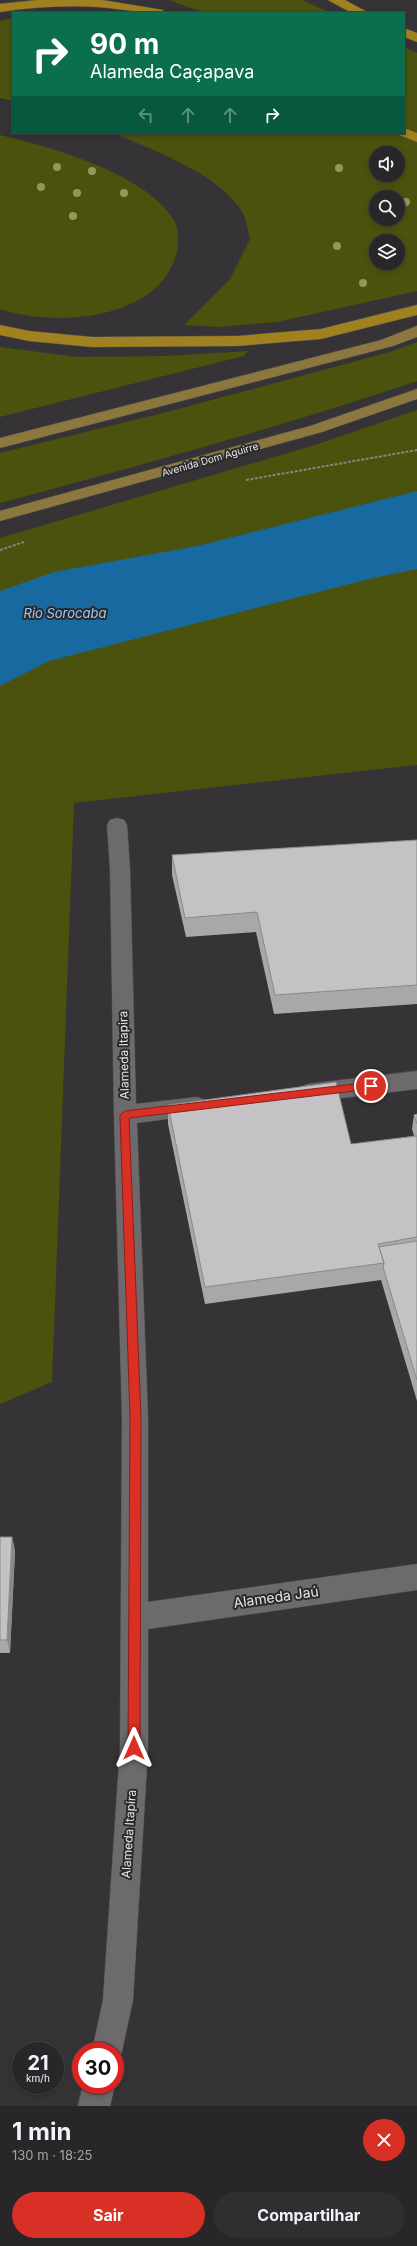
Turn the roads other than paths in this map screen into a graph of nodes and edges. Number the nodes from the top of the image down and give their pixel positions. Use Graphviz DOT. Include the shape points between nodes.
graph roads {
  1 [pos="334,0"];
  2 [pos="0,8"];
  3 [pos="154,12"];
  4 [pos="361,12"];
  5 [pos="405,32"];
  6 [pos="417,38"];
  7 [pos="405,132"];
  8 [pos="417,138"];
  9 [pos="417,310"];
  10 [pos="0,330"];
  11 [pos="417,331"];
  12 [pos="417,394"];
  13 [pos="0,443"];
  14 [pos="0,516"];
  15 [pos="117,825"];
  16 [pos="417,1080"];
  17 [pos="286,1096"];
  18 [pos="217,1104"];
  19 [pos="125,1115"];
  20 [pos="417,1577"];
  21 [pos="135,1618"];
  22 [pos="109,2042"];
  23 [pos="97,2094"];
  24 [pos="94,2106"];
  1 -- 4 [label="highway"];
  2 -- 3 [label="highway" via="34,2 89,1 120,4"];
  5 -- 6 [label="highway"];
  7 -- 8 [label="highway"];
  9 -- 10 [label="highway" via="320,334 237,342 92,342 29,336"];
  11 -- 13 [label="main road" via="387,343"];
  12 -- 14 [label="main road, Avenida Dom Aguirre" via="316,429"];
  15 -- 19 [label="street, Alameda Itapira"];
  16 -- 17 [label="street"];
  18 -- 19 [label="street"];
  19 -- 21 [label="street, Alameda Itapira" via="135,1418"];
  20 -- 21 [label="street, Alameda Jaú"];
  21 -- 22 [label="street, Alameda Itapira" via="134,1748 118,2000"];
  23 -- 24 [label="street"];
}
